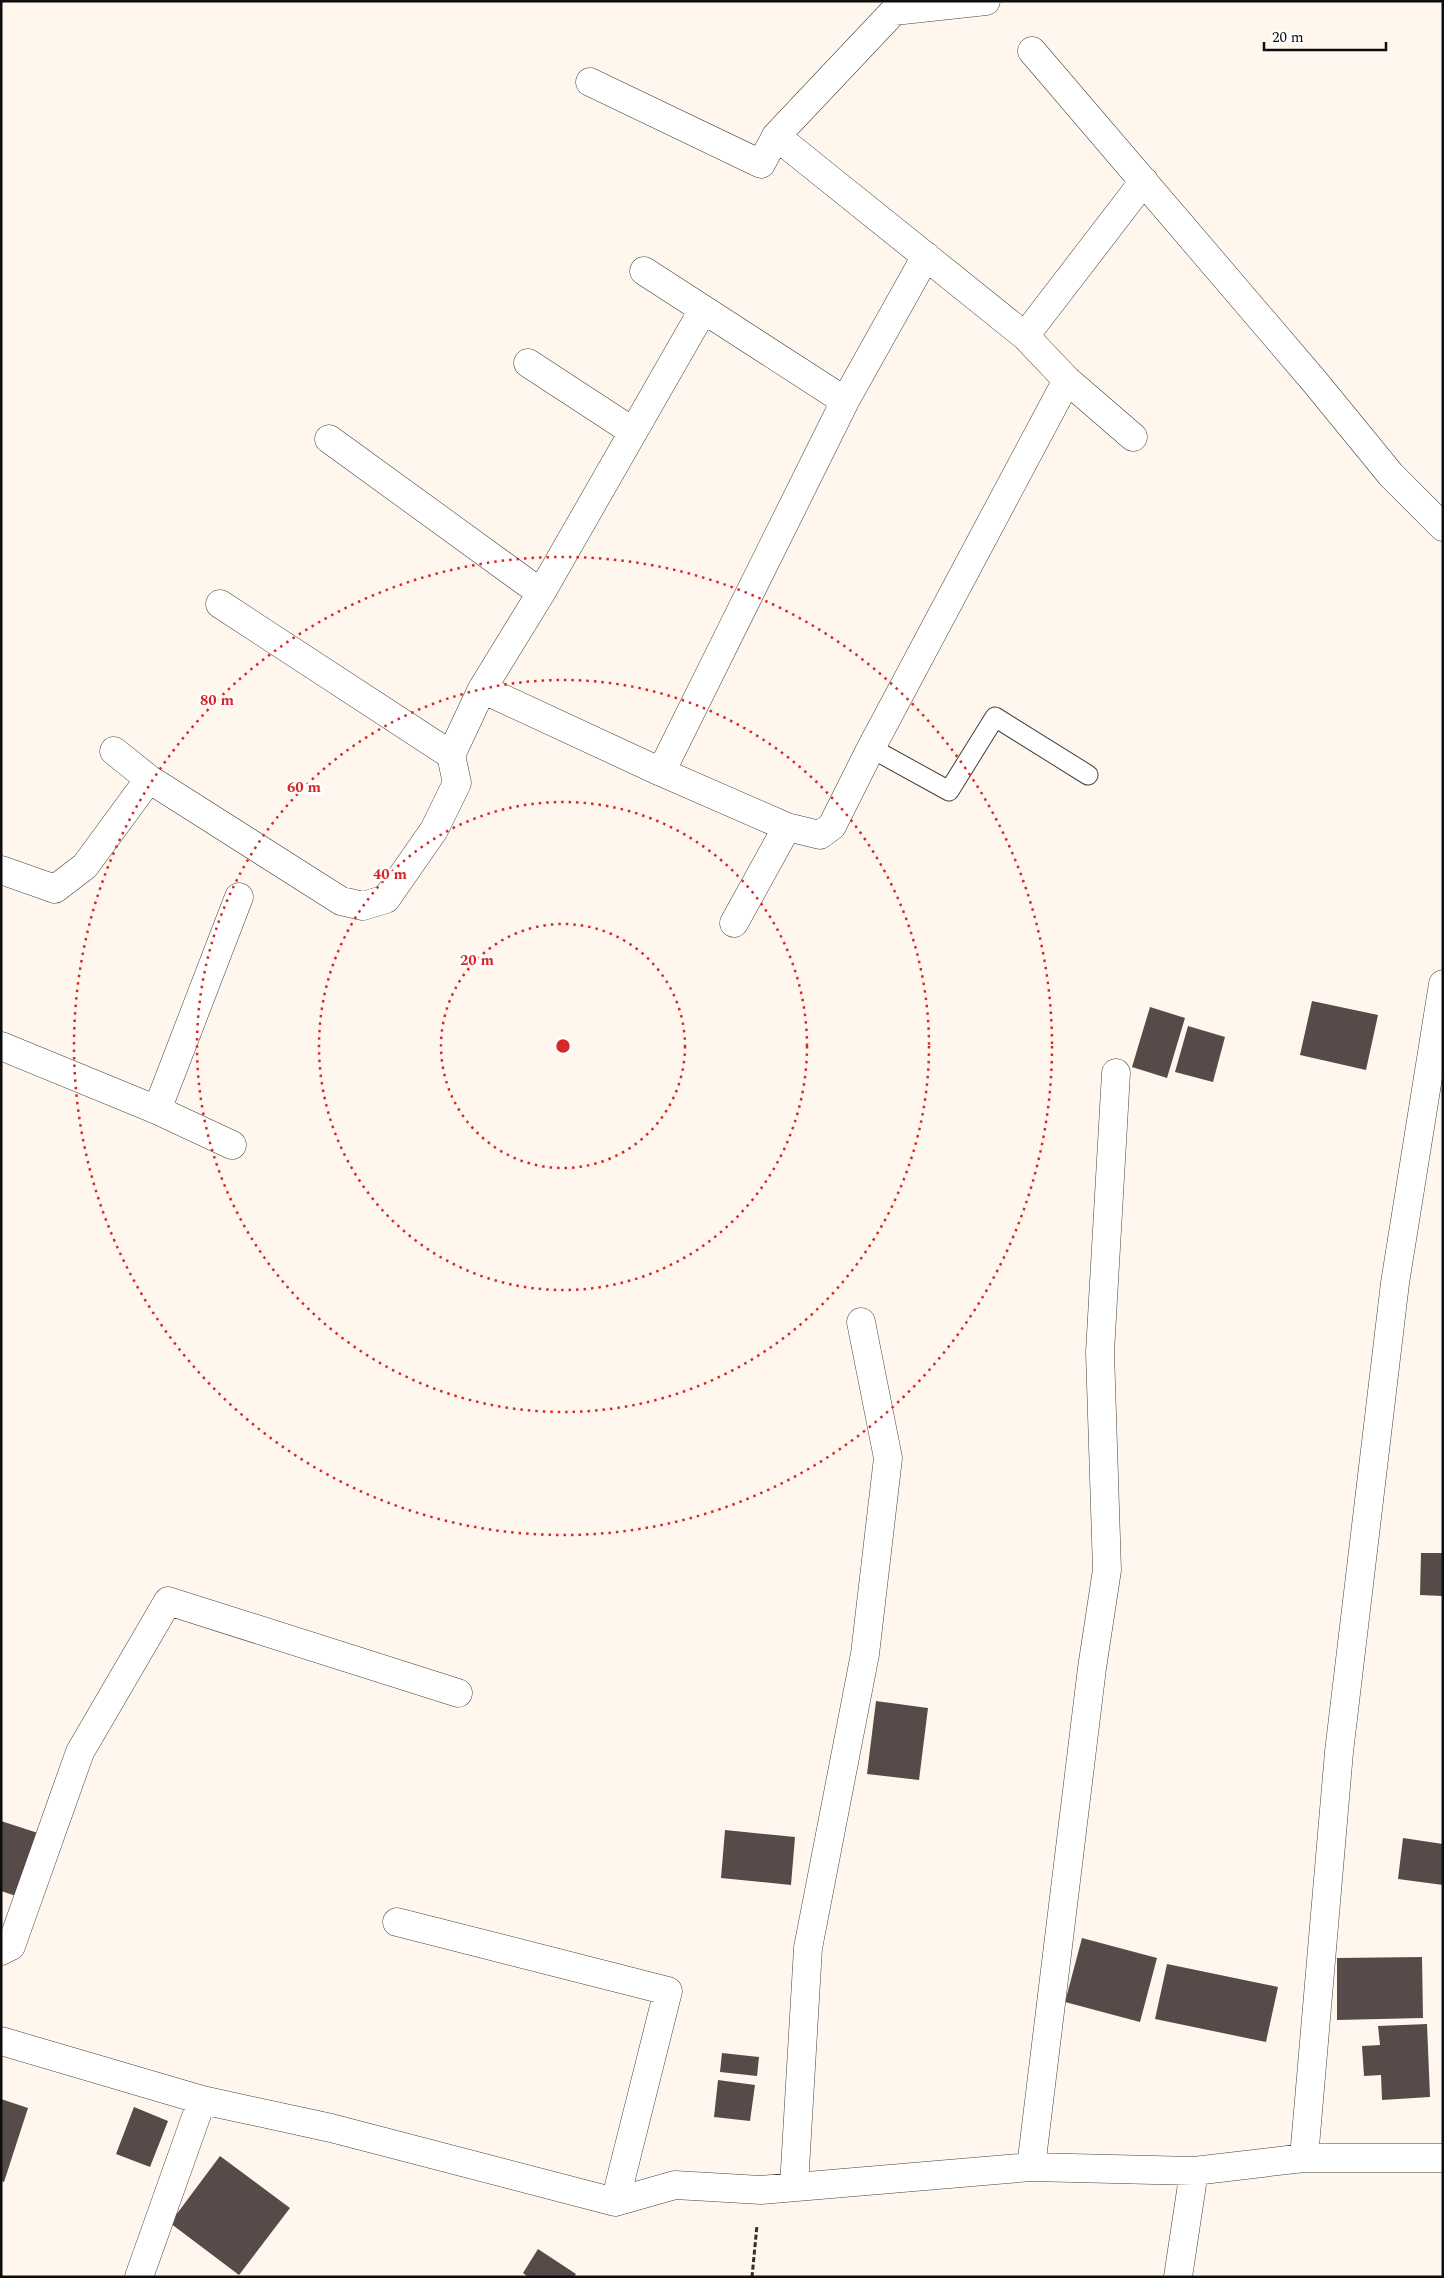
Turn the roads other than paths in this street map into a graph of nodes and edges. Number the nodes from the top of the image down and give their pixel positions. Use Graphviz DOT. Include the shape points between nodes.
graph roads {
  1 [pos="986,1"];
  2 [pos="1032,52"];
  3 [pos="590,82"];
  4 [pos="776,136"];
  5 [pos="1144,181"];
  6 [pos="926,256"];
  7 [pos="644,271"];
  8 [pos="703,310"];
  9 [pos="1025,336"];
  10 [pos="528,363"];
  11 [pos="1067,380"];
  12 [pos="846,401"];
  13 [pos="632,431"];
  14 [pos="1133,437"];
  15 [pos="329,439"];
  16 [pos="1443,527"];
  17 [pos="540,593"];
  18 [pos="220,604"];
  19 [pos="482,689"];
  20 [pos="871,748"];
  21 [pos="114,751"];
  22 [pos="451,755"];
  23 [pos="662,772"];
  24 [pos="1088,775"];
  25 [pos="149,779"];
  26 [pos="787,827"];
  27 [pos="1,870"];
  28 [pos="239,897"];
  29 [pos="734,923"];
  30 [pos="1443,984"];
  31 [pos="1,1046"];
  32 [pos="1116,1073"];
  33 [pos="157,1110"];
  34 [pos="232,1145"];
  35 [pos="861,1322"];
  36 [pos="458,1693"];
  37 [pos="397,1922"];
  38 [pos="1,1951"];
  39 [pos="1,2041"];
  40 [pos="202,2100"];
  41 [pos="1304,2158"];
  42 [pos="1443,2158"];
  43 [pos="1031,2167"];
  44 [pos="1194,2171"];
  45 [pos="794,2186"];
  46 [pos="616,2202"];
  47 [pos="139,2277"];
  48 [pos="1178,2277"];
  1 -- 4 [label="street" via="894,11"];
  2 -- 5 [label="street"];
  3 -- 4 [label="street" via="761,164"];
  4 -- 6 [label="street"];
  5 -- 9 [label="street"];
  5 -- 16 [label="street" via="1391,475"];
  6 -- 9 [label="street"];
  6 -- 12 [label="street"];
  7 -- 8 [label="street"];
  8 -- 12 [label="street"];
  8 -- 13 [label="street"];
  9 -- 11 [label="street"];
  10 -- 13 [label="street"];
  11 -- 14 [label="street"];
  11 -- 20 [label="street"];
  12 -- 23 [label="street"];
  13 -- 17 [label="street"];
  15 -- 17 [label="street"];
  17 -- 19 [label="street"];
  18 -- 22 [label="street"];
  19 -- 22 [label="street"];
  19 -- 23 [label="street"];
  20 -- 24 [label="lane" via="950,791 995,717"];
  20 -- 26 [label="street" via="832,826 820,835"];
  21 -- 25 [label="street"];
  22 -- 25 [label="street" via="457,783 434,830 386,899 363,906 342,901"];
  23 -- 26 [label="street"];
  25 -- 27 [label="street" via="85,866 55,889"];
  26 -- 29 [label="street"];
  28 -- 33 [label="street"];
  30 -- 41 [label="street" via="1395,1283 1340,1742"];
  31 -- 33 [label="street"];
  32 -- 43 [label="street" via="1100,1352 1107,1570"];
  33 -- 34 [label="street"];
  35 -- 45 [label="street" via="888,1458 865,1654 808,1948"];
  36 -- 38 [label="street" via="168,1600 80,1752 11,1946"];
  37 -- 46 [label="street" via="668,1991"];
  39 -- 40 [label="street"];
  40 -- 46 [label="street" via="331,2128"];
  40 -- 47 [label="street"];
  41 -- 42 [label="street"];
  41 -- 44 [label="street"];
  43 -- 44 [label="street"];
  43 -- 45 [label="street"];
  44 -- 48 [label="street"];
  45 -- 46 [label="street" via="761,2190 675,2184"];
}
